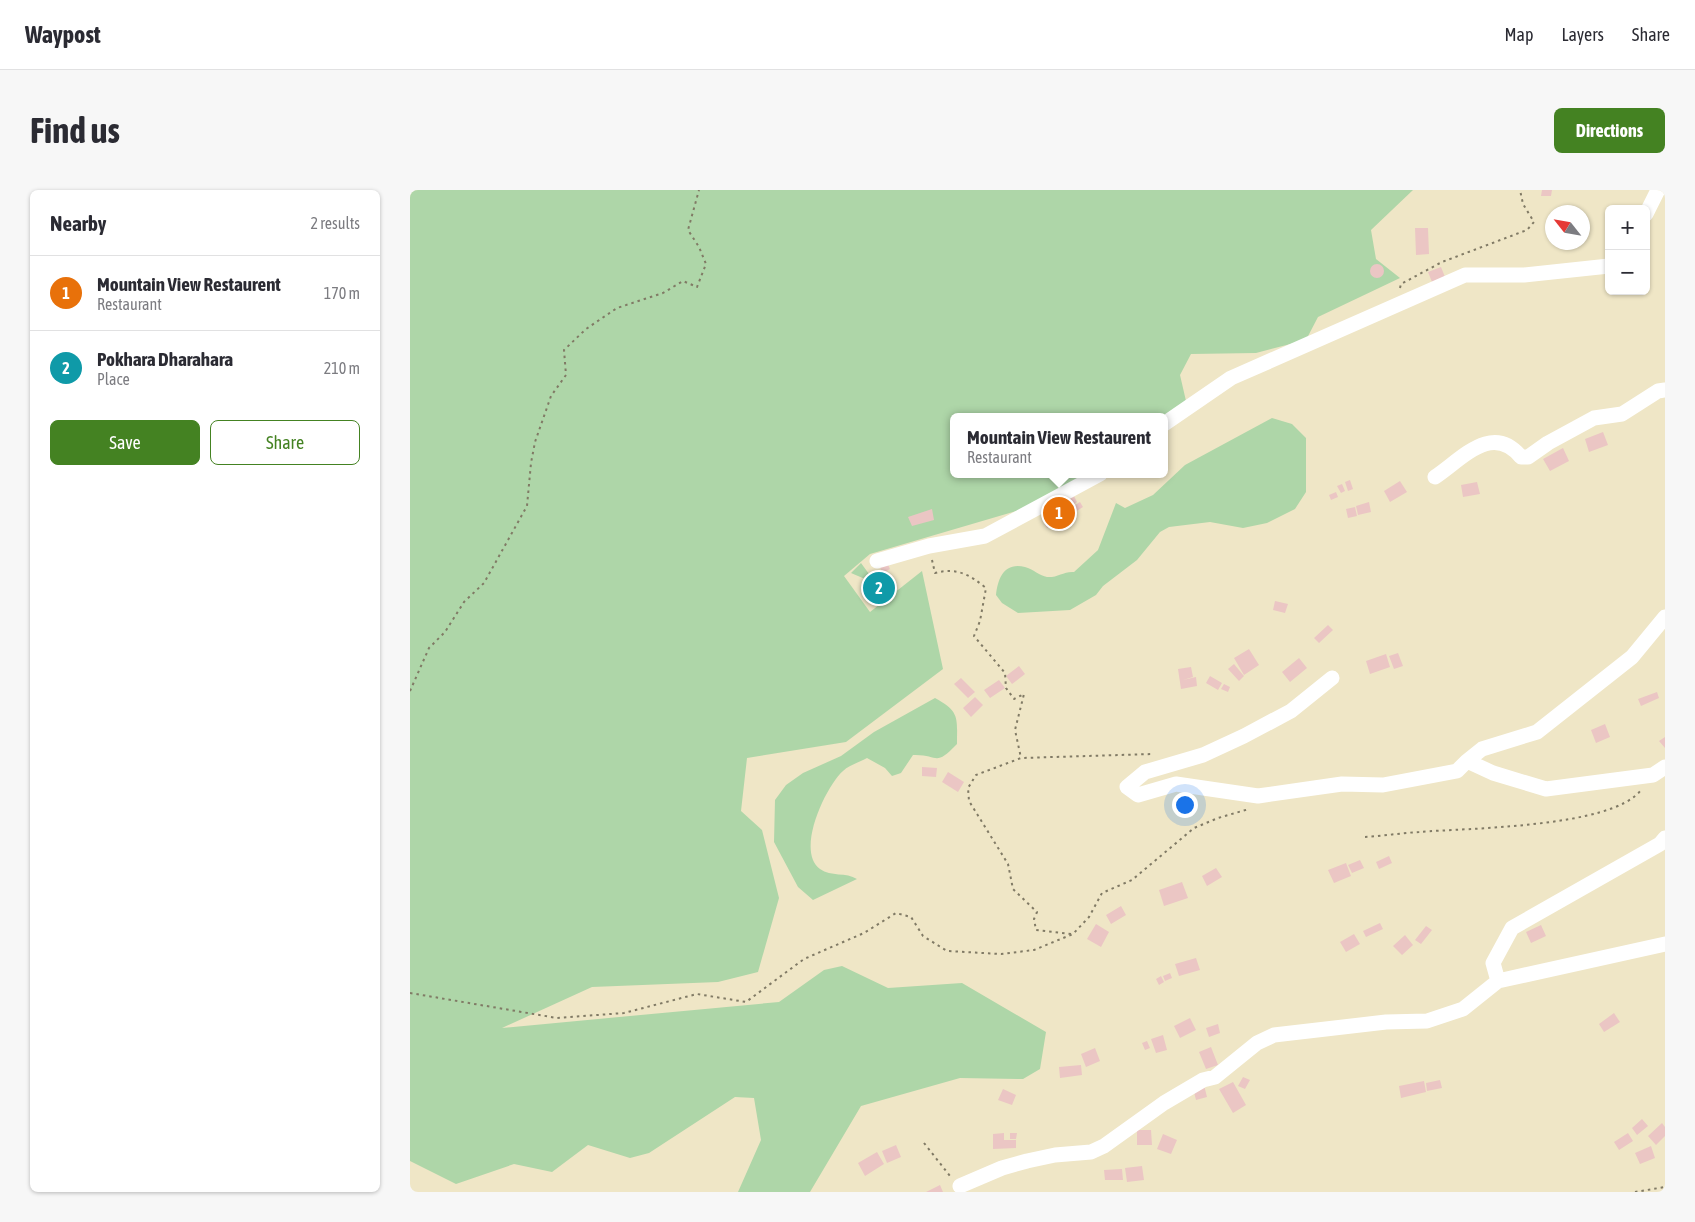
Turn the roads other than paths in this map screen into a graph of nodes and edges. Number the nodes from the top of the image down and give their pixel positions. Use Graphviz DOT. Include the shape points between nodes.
graph roads {
  1 [pos="1658,190"];
  2 [pos="1650,206"];
  3 [pos="1605,266"];
  4 [pos="1665,390"];
  5 [pos="1168,421"];
  6 [pos="1434,477"];
  7 [pos="1093,478"];
  8 [pos="876,561"];
  9 [pos="1665,618"];
  10 [pos="1332,678"];
  11 [pos="1467,761"];
  12 [pos="1659,771"];
  13 [pos="1665,838"];
  14 [pos="1665,944"];
  15 [pos="1498,981"];
  16 [pos="960,1186"];
  1 -- 2 [label="street"];
  3 -- 5 [label="street" via="1524,275 1465,274 1231,378"];
  4 -- 6 [label="street" via="1622,414 1594,418 1528,458 1521,458 1500,442 1487,443"];
  7 -- 8 [label="street" via="985,536"];
  9 -- 11 [label="street" via="1632,656 1537,732 1482,749"];
  10 -- 11 [label="street" via="1291,711 1252,732 1203,755 1146,772 1127,787 1138,795 1176,784 1258,796 1342,784 1383,785 1457,771"];
  11 -- 12 [label="street" via="1493,773 1546,789"];
  13 -- 15 [label="street" via="1660,844 1512,928 1494,963"];
  14 -- 15 [label="street"];
  15 -- 16 [label="street" via="1463,1009 1427,1021 1386,1022 1274,1035 1257,1043 1215,1077 1175,1095 1104,1146 1091,1152 1027,1161"];
}
